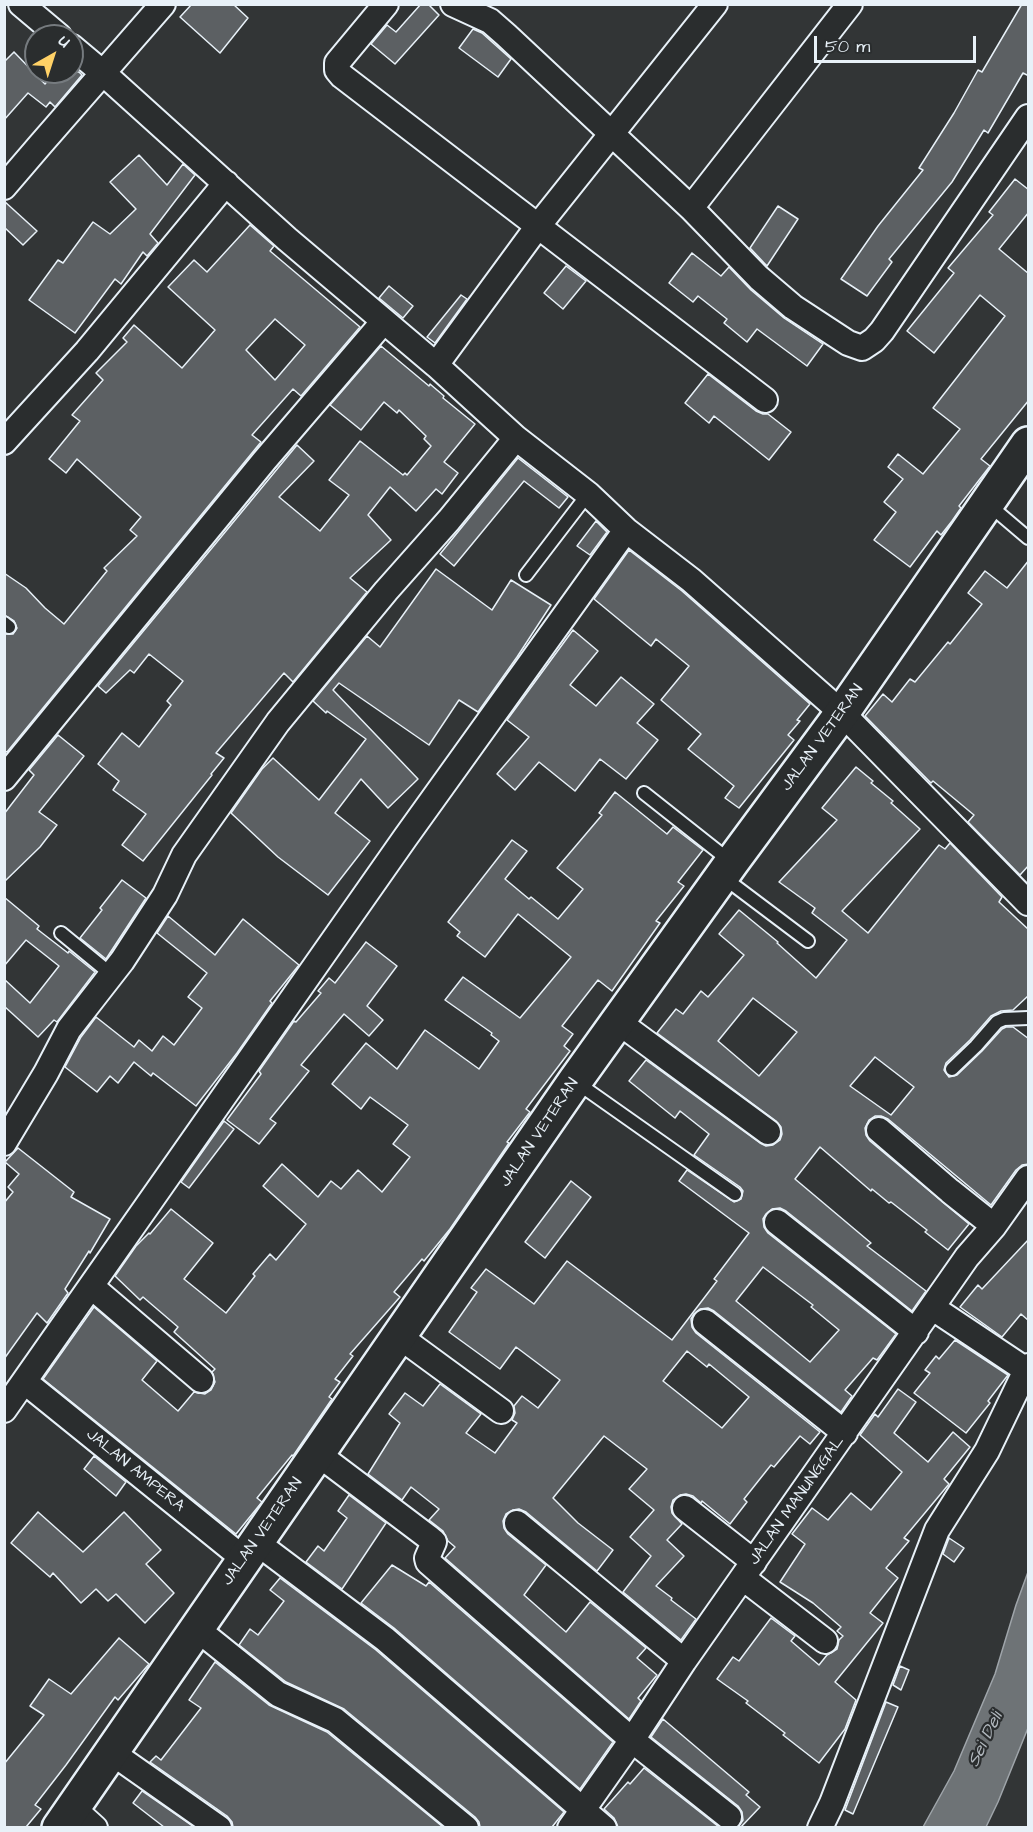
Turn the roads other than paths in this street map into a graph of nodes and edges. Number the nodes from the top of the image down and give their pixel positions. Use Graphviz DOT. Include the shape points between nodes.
graph roads {
  1 [pos="21,4"];
  2 [pos="163,4"];
  3 [pos="386,4"];
  4 [pos="715,4"];
  5 [pos="850,4"];
  6 [pos="454,5"];
  7 [pos="45,24"];
  8 [pos="84,57"];
  9 [pos="103,73"];
  10 [pos="1029,117"];
  11 [pos="612,133"];
  12 [pos="226,183"];
  13 [pos="4,187"];
  14 [pos="691,208"];
  15 [pos="538,226"];
  16 [pos="384,321"];
  17 [pos="436,365"];
  18 [pos="765,399"];
  19 [pos="516,438"];
  20 [pos="4,442"];
  21 [pos="1029,444"];
  22 [pos="588,494"];
  23 [pos="988,504"];
  24 [pos="626,530"];
  25 [pos="1029,538"];
  26 [pos="526,575"];
  27 [pos="842,713"];
  28 [pos="4,778"];
  29 [pos="644,793"];
  30 [pos="727,869"];
  31 [pos="1026,893"];
  32 [pos="61,933"];
  33 [pos="808,941"];
  34 [pos="112,975"];
  35 [pos="1029,1018"];
  36 [pos="617,1021"];
  37 [pos="952,1069"];
  38 [pos="575,1081"];
  39 [pos="879,1130"];
  40 [pos="768,1132"];
  41 [pos="4,1143"];
  42 [pos="1029,1178"];
  43 [pos="735,1194"];
  44 [pos="777,1222"];
  45 [pos="994,1226"];
  46 [pos="92,1287"];
  47 [pos="933,1308"];
  48 [pos="705,1322"];
  49 [pos="916,1332"];
  50 [pos="400,1337"];
  51 [pos="1027,1368"];
  52 [pos="201,1380"];
  53 [pos="25,1382"];
  54 [pos="4,1410"];
  55 [pos="501,1411"];
  56 [pos="845,1433"];
  57 [pos="318,1454"];
  58 [pos="685,1508"];
  59 [pos="517,1523"];
  60 [pos="250,1551"];
  61 [pos="749,1570"];
  62 [pos="197,1629"];
  63 [pos="825,1641"];
  64 [pos="684,1661"];
  65 [pos="632,1740"];
  66 [pos="111,1752"];
  67 [pos="729,1817"];
  68 [pos="577,1819"];
  69 [pos="75,1821"];
  70 [pos="219,1827"];
  71 [pos="466,1827"];
  72 [pos="604,1827"];
  73 [pos="820,1827"];
  1 -- 7 [label="street"];
  2 -- 9 [label="street"];
  3 -- 15 [label="street" via="342,56 337,70"];
  4 -- 11 [label="street"];
  5 -- 14 [label="street"];
  6 -- 11 [label="street" via="490,21"];
  8 -- 9 [label="street"];
  9 -- 12 [label="street"];
  9 -- 13 [label="street"];
  10 -- 14 [label="street" via="882,332 862,348 793,307"];
  11 -- 14 [label="street"];
  11 -- 15 [label="street"];
  12 -- 16 [label="street"];
  12 -- 20 [label="street" via="87,351"];
  15 -- 17 [label="street"];
  15 -- 18 [label="street"];
  16 -- 17 [label="street"];
  16 -- 28 [label="street"];
  17 -- 19 [label="street"];
  19 -- 22 [label="street"];
  19 -- 34 [label="street" via="278,722 184,855 165,895"];
  21 -- 23 [label="main road, JALAN VETERAN"];
  22 -- 24 [label="street"];
  22 -- 26 [label="lane"];
  23 -- 25 [label="lane"];
  23 -- 27 [label="main road, JALAN VETERAN"];
  24 -- 27 [label="street" via="691,580"];
  24 -- 46 [label="street" via="398,848"];
  27 -- 30 [label="main road, JALAN VETERAN"];
  27 -- 31 [label="street"];
  29 -- 30 [label="lane"];
  30 -- 33 [label="lane"];
  30 -- 36 [label="main road, JALAN VETERAN"];
  32 -- 34 [label="lane"];
  34 -- 41 [label="street" via="69,1029"];
  35 -- 37 [label="lane" via="997,1022"];
  36 -- 38 [label="main road, JALAN VETERAN"];
  36 -- 40 [label="street"];
  38 -- 43 [label="lane"];
  38 -- 50 [label="main road, JALAN VETERAN"];
  39 -- 45 [label="street"];
  42 -- 45 [label="street, JALAN MANUNGGAL"];
  44 -- 49 [label="street"];
  45 -- 47 [label="street, JALAN MANUNGGAL" via="967,1257"];
  46 -- 52 [label="street"];
  46 -- 53 [label="street"];
  47 -- 49 [label="street, JALAN MANUNGGAL"];
  47 -- 51 [label="street"];
  48 -- 56 [label="street"];
  49 -- 56 [label="street, JALAN MANUNGGAL"];
  50 -- 55 [label="street"];
  50 -- 57 [label="main road, JALAN VETERAN"];
  51 -- 73 [label="street" via="987,1451 937,1530"];
  53 -- 54 [label="street"];
  53 -- 60 [label="street, JALAN AMPERA"];
  56 -- 61 [label="street, JALAN MANUNGGAL"];
  57 -- 60 [label="main road, JALAN VETERAN"];
  57 -- 65 [label="street" via="434,1542 428,1562"];
  58 -- 61 [label="street"];
  59 -- 64 [label="street"];
  60 -- 62 [label="main road, JALAN VETERAN"];
  60 -- 68 [label="street, JALAN AMPERA" via="385,1639"];
  61 -- 63 [label="street"];
  61 -- 64 [label="street, JALAN MANUNGGAL"];
  62 -- 66 [label="main road, JALAN VETERAN"];
  62 -- 71 [label="street" via="278,1694 335,1720"];
  64 -- 65 [label="street, JALAN MANUNGGAL"];
  65 -- 67 [label="street"];
  65 -- 68 [label="street, JALAN MANUNGGAL"];
  66 -- 69 [label="main road, JALAN VETERAN"];
  66 -- 70 [label="street"];
  68 -- 72 [label="street, JALAN AMPERA"];
}
